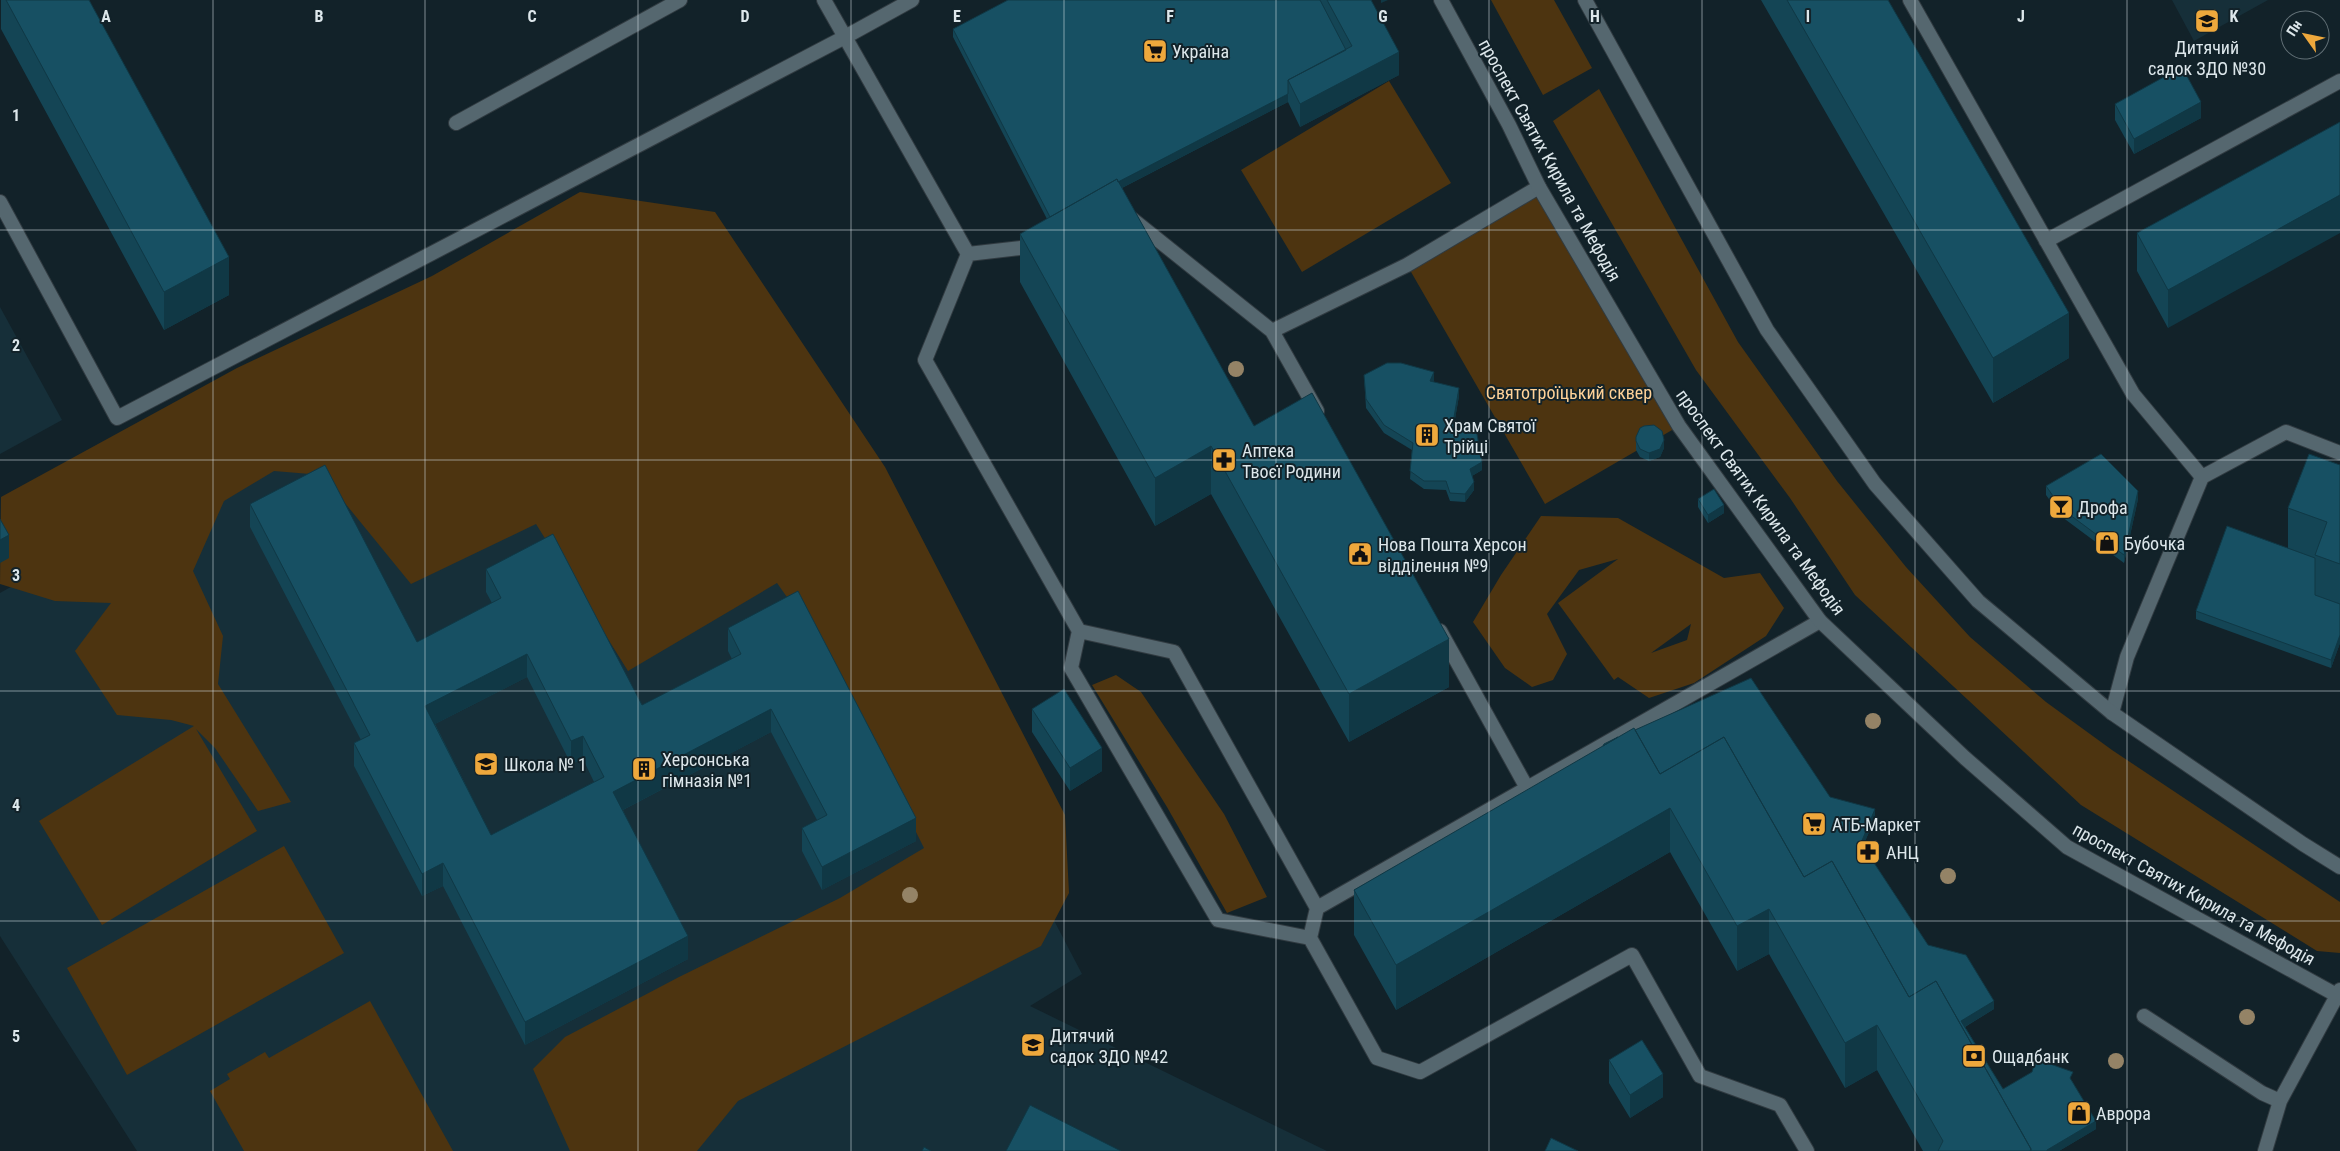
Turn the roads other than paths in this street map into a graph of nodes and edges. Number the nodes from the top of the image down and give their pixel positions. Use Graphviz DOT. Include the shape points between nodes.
graph roads {
  1 [pos="680,0"];
  2 [pos="824,0"];
  3 [pos="912,0"];
  4 [pos="1441,0"];
  5 [pos="1585,0"];
  6 [pos="1910,0"];
  7 [pos="845,37"];
  8 [pos="2340,80"];
  9 [pos="456,123"];
  10 [pos="1539,187"];
  11 [pos="0,202"];
  12 [pos="1116,217"];
  13 [pos="2046,241"];
  14 [pos="1052,242"];
  15 [pos="968,254"];
  16 [pos="1272,331"];
  17 [pos="1325,426"];
  18 [pos="2340,453"];
  19 [pos="2202,478"];
  20 [pos="1431,615"];
  21 [pos="1820,621"];
  22 [pos="1080,632"];
  23 [pos="2112,713"];
  24 [pos="1527,788"];
  25 [pos="2340,867"];
  26 [pos="1317,908"];
  27 [pos="1310,938"];
  28 [pos="2339,994"];
  29 [pos="2144,1016"];
  30 [pos="2280,1101"];
  31 [pos="1807,1151"];
  32 [pos="2265,1151"];
  1 -- 9 [label="street"];
  2 -- 7 [label="street"];
  3 -- 7 [label="street"];
  4 -- 10 [label="street, проспект Святих Кирила та Мефодія"];
  5 -- 23 [label="street" via="1767,330 1875,484 1978,601"];
  6 -- 13 [label="street"];
  7 -- 11 [label="street" via="117,418"];
  7 -- 15 [label="street"];
  8 -- 13 [label="street"];
  10 -- 16 [label="street" via="1406,265"];
  10 -- 21 [label="street, проспект Святих Кирила та Мефодія" via="1678,426"];
  12 -- 16 [label="street" via="1124,214"];
  13 -- 19 [label="street" via="2133,394"];
  14 -- 15 [label="street" via="1043,246"];
  15 -- 22 [label="street" via="925,360"];
  16 -- 17 [label="street"];
  18 -- 19 [label="street" via="2286,432"];
  19 -- 23 [label="street" via="2127,657"];
  20 -- 24 [label="street"];
  21 -- 24 [label="street"];
  21 -- 28 [label="street, проспект Святих Кирила та Мефодія" via="1965,758 2067,847"];
  22 -- 26 [label="street" via="1174,652"];
  22 -- 27 [label="street" via="1071,668 1218,920"];
  23 -- 25 [label="street"];
  24 -- 26 [label="street"];
  26 -- 27 [label="street"];
  27 -- 31 [label="street" via="1377,1058 1420,1072 1632,955 1700,1076 1780,1105"];
  28 -- 30 [label="street"];
  29 -- 30 [label="street"];
  30 -- 32 [label="street"];
}
